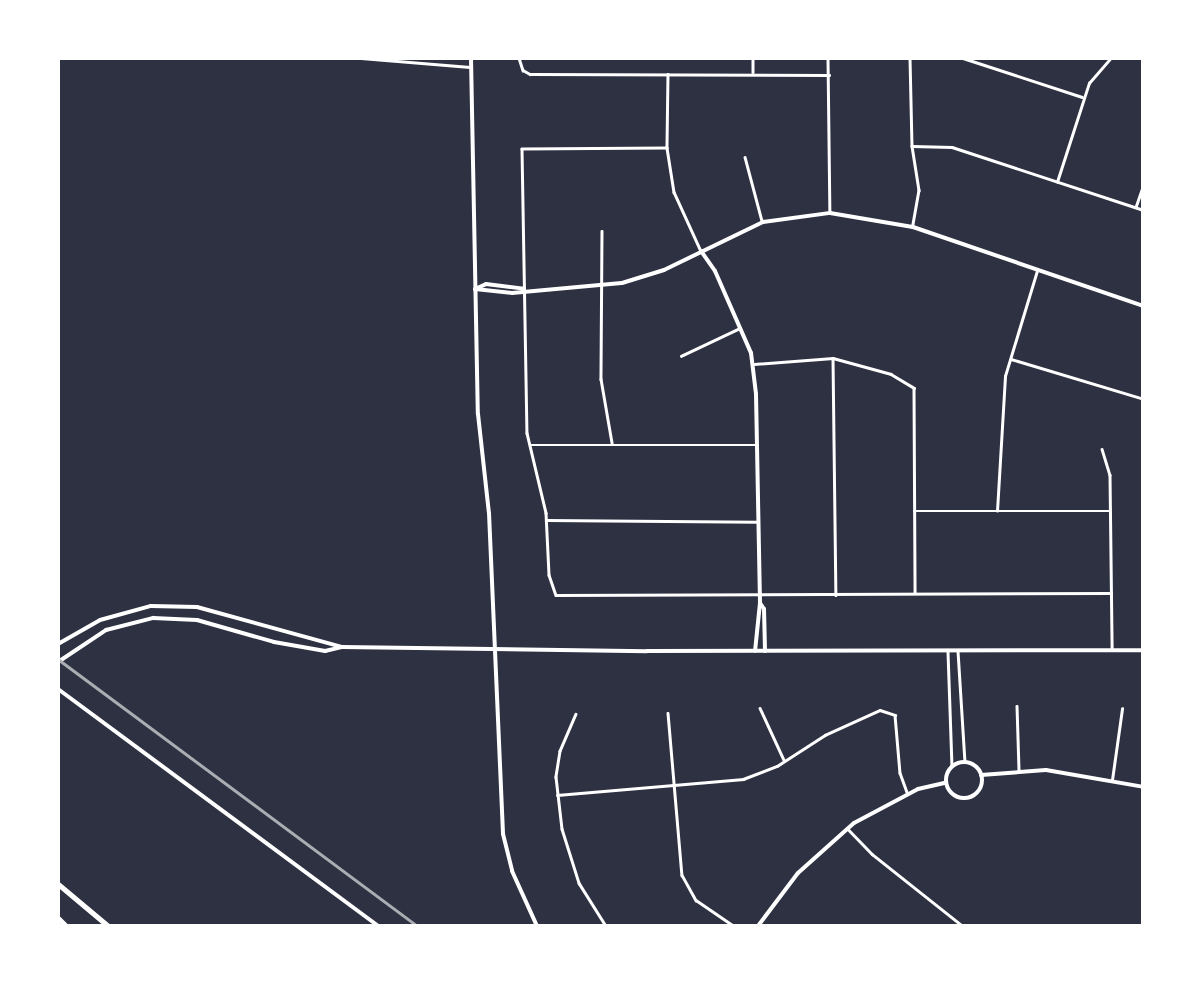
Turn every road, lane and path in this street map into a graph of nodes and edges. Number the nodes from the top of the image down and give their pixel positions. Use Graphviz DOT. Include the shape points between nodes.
graph roads {
  1 [pos="361,58"];
  2 [pos="471,58"];
  3 [pos="519,58"];
  4 [pos="752,58"];
  5 [pos="828,58"];
  6 [pos="910,58"];
  7 [pos="963,58"];
  8 [pos="1111,58"];
  9 [pos="471,67"];
  10 [pos="753,73"];
  11 [pos="668,74"];
  12 [pos="828,75"];
  13 [pos="1083,97"];
  14 [pos="912,146"];
  15 [pos="667,148"];
  16 [pos="745,156"];
  17 [pos="1057,182"];
  18 [pos="1144,183"];
  19 [pos="1136,208"];
  20 [pos="1144,210"];
  21 [pos="830,213"];
  22 [pos="763,222"];
  23 [pos="912,227"];
  24 [pos="602,231"];
  25 [pos="701,251"];
  26 [pos="1037,270"];
  27 [pos="598,287"];
  28 [pos="524,288"];
  29 [pos="474,290"];
  30 [pos="1144,306"];
  31 [pos="741,327"];
  32 [pos="682,356"];
  33 [pos="833,358"];
  34 [pos="1009,358"];
  35 [pos="753,364"];
  36 [pos="1144,399"];
  37 [pos="530,444"];
  38 [pos="612,444"];
  39 [pos="757,445"];
  40 [pos="1102,448"];
  41 [pos="914,511"];
  42 [pos="997,511"];
  43 [pos="1111,511"];
  44 [pos="546,520"];
  45 [pos="758,522"];
  46 [pos="915,593"];
  47 [pos="1111,593"];
  48 [pos="836,596"];
  49 [pos="760,600"];
  50 [pos="58,644"];
  51 [pos="342,646"];
  52 [pos="496,650"];
  53 [pos="948,650"];
  54 [pos="958,650"];
  55 [pos="1112,650"];
  56 [pos="1144,650"];
  57 [pos="755,651"];
  58 [pos="765,651"];
  59 [pos="58,662"];
  60 [pos="58,689"];
  61 [pos="1018,706"];
  62 [pos="760,708"];
  63 [pos="1122,709"];
  64 [pos="668,713"];
  65 [pos="576,714"];
  66 [pos="785,761"];
  67 [pos="965,762"];
  68 [pos="952,766"];
  69 [pos="1020,770"];
  70 [pos="982,776"];
  71 [pos="1112,780"];
  72 [pos="946,783"];
  73 [pos="673,786"];
  74 [pos="1144,786"];
  75 [pos="908,794"];
  76 [pos="557,796"];
  77 [pos="847,828"];
  78 [pos="58,884"];
  79 [pos="58,918"];
  80 [pos="958,920"];
  81 [pos="66,926"];
  82 [pos="108,926"];
  83 [pos="378,926"];
  84 [pos="537,926"];
  85 [pos="606,926"];
  86 [pos="734,926"];
  87 [pos="758,926"];
  88 [pos="952,926"];
  89 [pos="963,926"];
  1 -- 9 [label="street"];
  2 -- 9 [label="street"];
  3 -- 11 [label="street" via="530,74"];
  4 -- 10 [label="street"];
  5 -- 12 [label="street"];
  6 -- 14 [label="street"];
  7 -- 13 [label="street"];
  8 -- 13 [label="street"];
  9 -- 29 [label="street"];
  10 -- 11 [label="street"];
  10 -- 12 [label="street"];
  11 -- 15 [label="street"];
  12 -- 21 [label="street"];
  13 -- 17 [label="street"];
  14 -- 17 [label="street" via="952,146"];
  14 -- 23 [label="street" via="919,190"];
  15 -- 25 [label="street" via="674,192"];
  15 -- 28 [label="street" via="522,148"];
  16 -- 22 [label="street"];
  17 -- 19 [label="street"];
  18 -- 19 [label="street"];
  19 -- 20 [label="street"];
  21 -- 22 [label="street"];
  21 -- 23 [label="street"];
  22 -- 25 [label="street"];
  23 -- 26 [label="street"];
  24 -- 27 [label="street"];
  25 -- 27 [label="street" via="664,270"];
  25 -- 31 [label="street"];
  26 -- 30 [label="street"];
  26 -- 34 [label="street"];
  27 -- 28 [label="street"];
  27 -- 38 [label="street" via="601,380"];
  28 -- 29 [label="street" via="486,284"];
  28 -- 37 [label="street"];
  29 -- 52 [label="street"];
  31 -- 32 [label="street"];
  31 -- 35 [label="street"];
  33 -- 35 [label="street"];
  33 -- 41 [label="street" via="891,374 914,388"];
  33 -- 48 [label="street"];
  34 -- 36 [label="street"];
  34 -- 42 [label="street"];
  35 -- 39 [label="street"];
  37 -- 38 [label="street"];
  37 -- 44 [label="street"];
  38 -- 39 [label="street"];
  39 -- 45 [label="street"];
  40 -- 43 [label="street"];
  41 -- 42 [label="street"];
  41 -- 46 [label="street"];
  42 -- 43 [label="street"];
  43 -- 47 [label="street"];
  44 -- 45 [label="street"];
  44 -- 49 [label="street" via="556,595"];
  45 -- 49 [label="street"];
  46 -- 47 [label="street"];
  46 -- 48 [label="street"];
  47 -- 55 [label="street"];
  48 -- 49 [label="street"];
  49 -- 57 [label="street"];
  49 -- 58 [label="street"];
  50 -- 51 [label="street" via="100,620 151,606 198,607"];
  51 -- 52 [label="street"];
  51 -- 59 [label="street" via="300,648 197,620 153,618 106,630"];
  52 -- 57 [label="street"];
  52 -- 84 [label="street" via="503,834"];
  53 -- 54 [label="street"];
  53 -- 58 [label="street"];
  53 -- 68 [label="street"];
  54 -- 55 [label="street"];
  54 -- 67 [label="street"];
  55 -- 56 [label="street"];
  57 -- 58 [label="street"];
  60 -- 83 [label="street"];
  61 -- 69 [label="street"];
  62 -- 66 [label="street"];
  63 -- 71 [label="street"];
  64 -- 73 [label="street"];
  65 -- 76 [label="street" via="560,751"];
  66 -- 73 [label="street" via="743,779"];
  66 -- 75 [label="street" via="869,713 892,712"];
  67 -- 68 [label="street"];
  67 -- 70 [label="street"];
  68 -- 72 [label="street"];
  69 -- 70 [label="street"];
  69 -- 71 [label="street"];
  70 -- 72 [label="street" via="978,792 968,798 956,797"];
  71 -- 74 [label="street"];
  72 -- 75 [label="street"];
  73 -- 76 [label="street"];
  73 -- 86 [label="street" via="682,875 696,900"];
  75 -- 77 [label="street"];
  76 -- 85 [label="street" via="569,857"];
  77 -- 80 [label="street"];
  77 -- 87 [label="street" via="798,873"];
  78 -- 82 [label="highway"];
  79 -- 81 [label="highway"];
  80 -- 88 [label="street"];
  80 -- 89 [label="street"];
}
